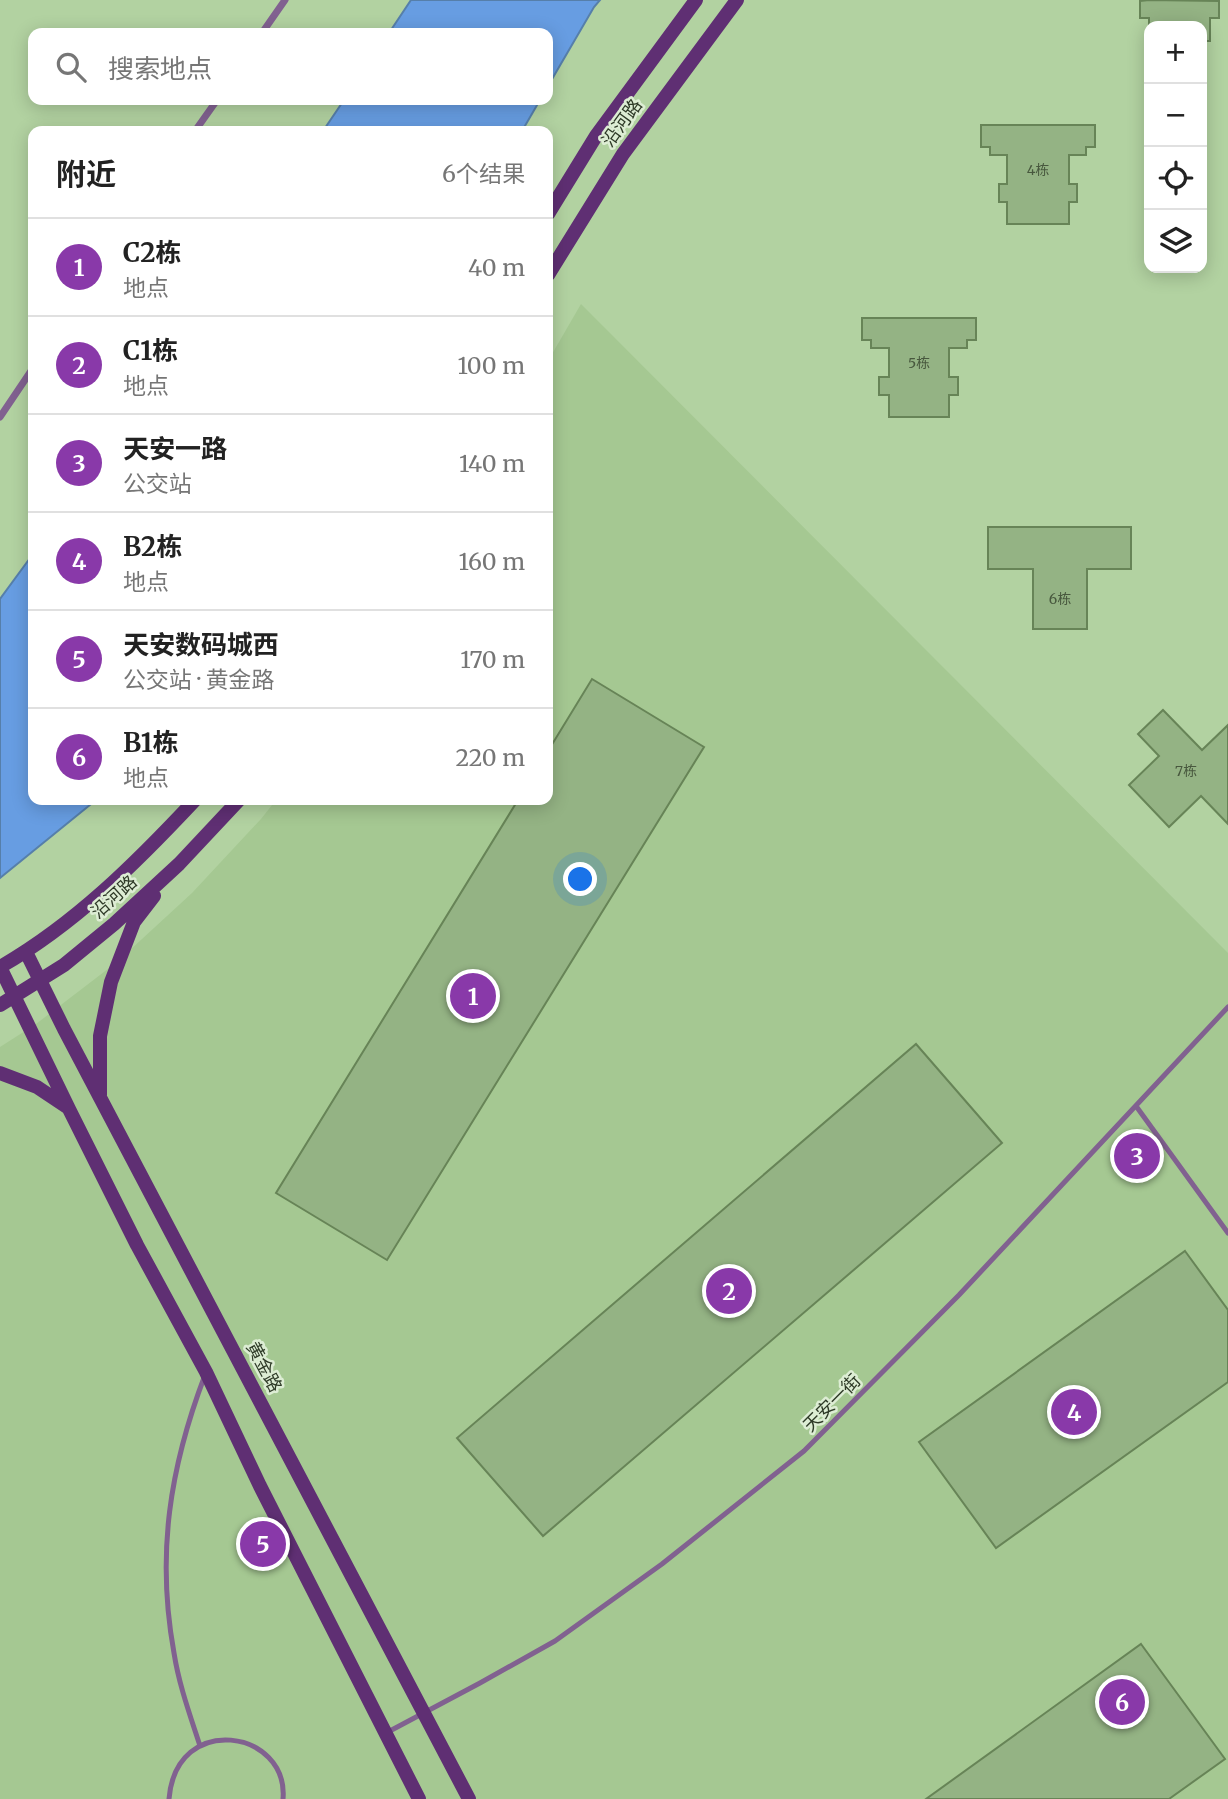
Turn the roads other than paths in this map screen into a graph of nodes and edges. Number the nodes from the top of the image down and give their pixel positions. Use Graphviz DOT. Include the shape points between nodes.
graph roads {
  1 [pos="285,0"];
  2 [pos="696,0"];
  3 [pos="737,0"];
  4 [pos="265,28"];
  5 [pos="213,105"];
  6 [pos="198,126"];
  7 [pos="553,206"];
  8 [pos="553,267"];
  9 [pos="28,375"];
  10 [pos="0,417"];
  11 [pos="190,805"];
  12 [pos="234,805"];
  13 [pos="179,864"];
  14 [pos="26,952"];
  15 [pos="0,967"];
  16 [pos="40,980"];
  17 [pos="14,997"];
  18 [pos="0,1006"];
  19 [pos="1228,1007"];
  20 [pos="0,1073"];
  21 [pos="100,1096"];
  22 [pos="1136,1106"];
  23 [pos="69,1109"];
  24 [pos="1228,1233"];
  25 [pos="206,1372"];
  26 [pos="424,1712"];
  27 [pos="386,1733"];
  28 [pos="200,1746"];
  29 [pos="169,1799"];
  30 [pos="283,1799"];
  31 [pos="419,1799"];
  32 [pos="469,1799"];
  1 -- 4 [label="street"];
  2 -- 7 [label="main road, 沿河路" via="596,136"];
  3 -- 8 [label="main road, 沿河路" via="623,154"];
  5 -- 6 [label="street"];
  9 -- 10 [label="street"];
  11 -- 14 [label="main road, 沿河路" via="99,896"];
  12 -- 13 [label="main road, 沿河路"];
  13 -- 16 [label="main road, 沿河路" via="114,924"];
  13 -- 21 [label="main road" via="134,922 111,982 100,1035"];
  14 -- 15 [label="main road, 沿河路"];
  14 -- 16 [label="main road, 黄金路"];
  15 -- 17 [label="main road"];
  16 -- 17 [label="main road, 沿河路"];
  16 -- 21 [label="main road, 黄金路"];
  17 -- 18 [label="main road, 沿河路"];
  17 -- 23 [label="main road"];
  19 -- 22 [label="lane, 天安一街"];
  20 -- 23 [label="main road" via="37,1087"];
  21 -- 26 [label="main road, 黄金路"];
  22 -- 24 [label="lane"];
  22 -- 26 [label="lane, 天安一街" via="959,1296 804,1451 663,1564 555,1640"];
  23 -- 25 [label="main road"];
  25 -- 27 [label="main road"];
  25 -- 28 [label="lane" via="177,1463 166,1558 174,1653"];
  26 -- 27 [label="lane, 天安一街"];
  26 -- 32 [label="main road, 黄金路"];
  27 -- 31 [label="main road"];
  28 -- 29 [label="lane" via="176,1769"];
  28 -- 30 [label="lane" via="231,1740 261,1751 281,1777"];
}
